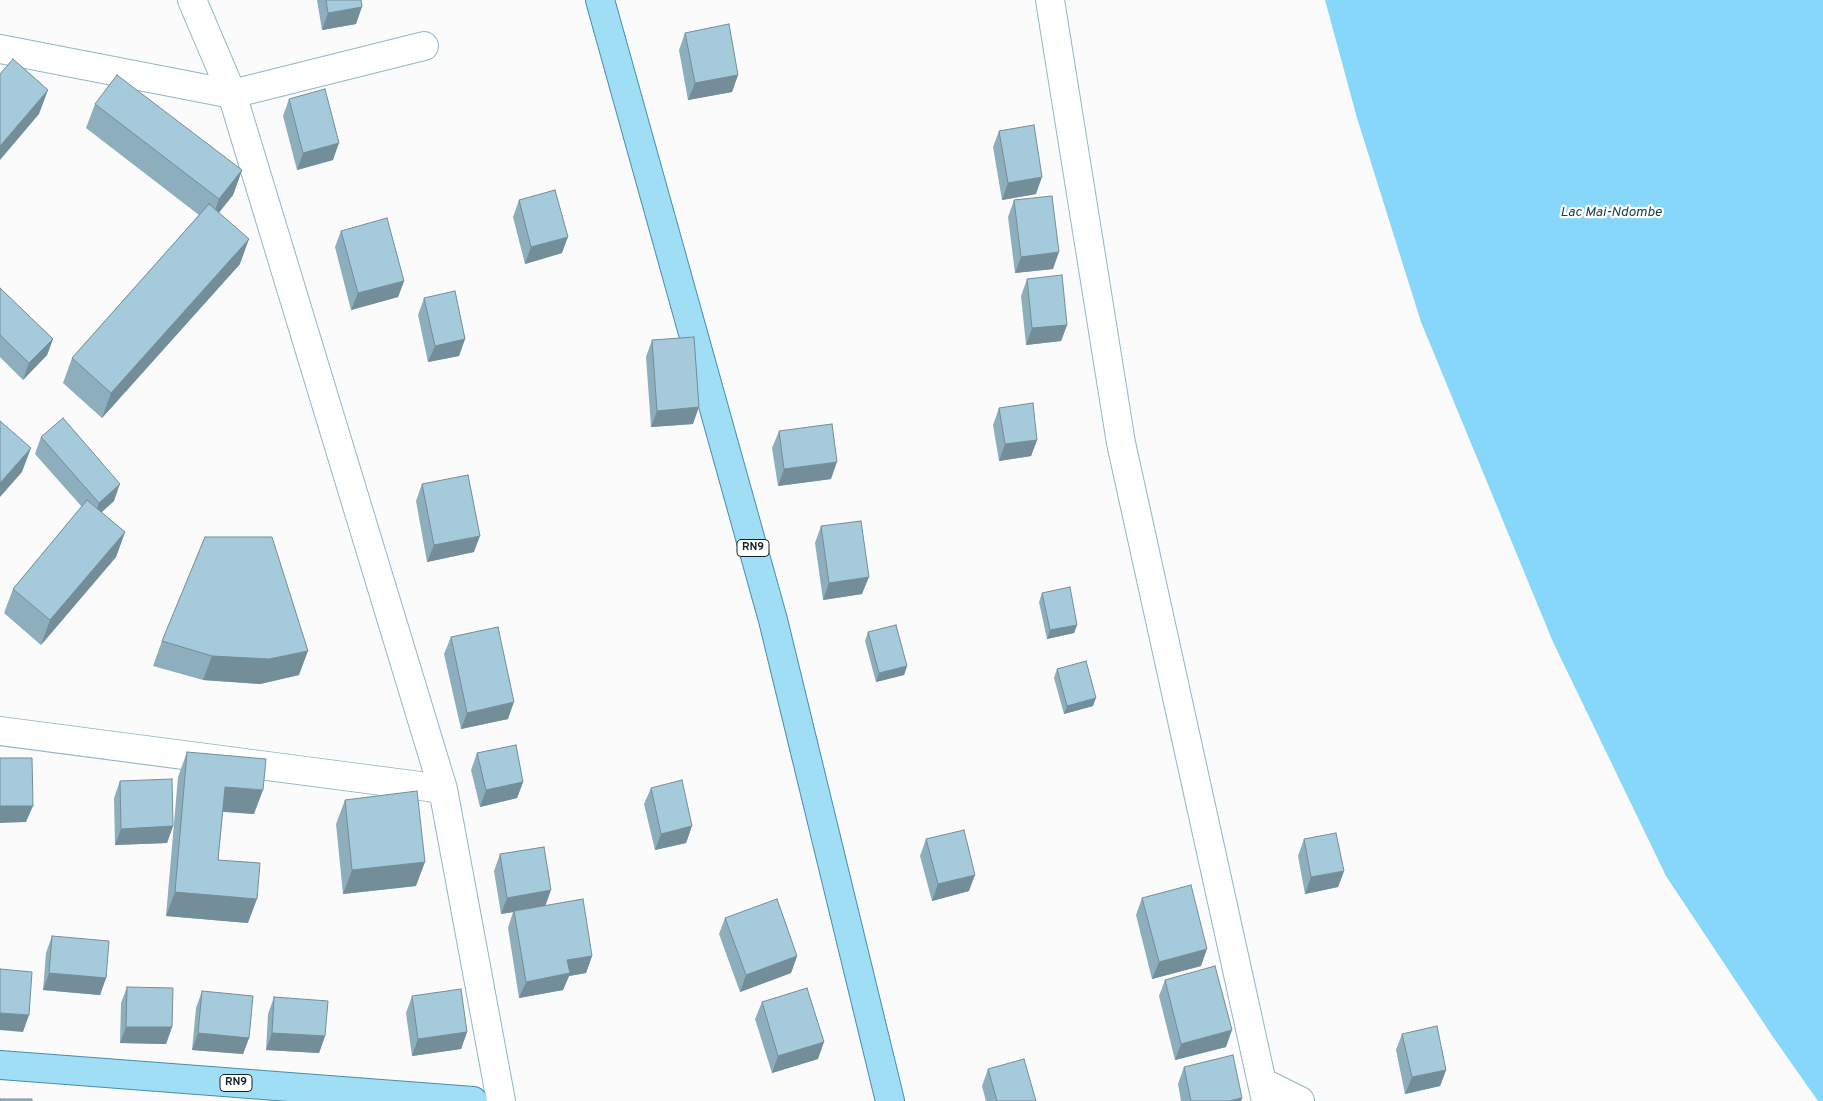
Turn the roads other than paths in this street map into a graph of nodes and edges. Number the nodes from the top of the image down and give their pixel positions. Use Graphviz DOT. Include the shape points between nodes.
graph roads {
  1 [pos="192,0"];
  2 [pos="600,0"];
  3 [pos="1050,0"];
  4 [pos="424,46"];
  5 [pos="0,50"];
  6 [pos="232,94"];
  7 [pos="0,731"];
  8 [pos="443,789"];
  9 [pos="0,1065"];
  10 [pos="1264,1091"];
  11 [pos="473,1101"];
  12 [pos="501,1101"];
  13 [pos="890,1101"];
  14 [pos="1300,1101"];
  1 -- 6 [label="street"];
  2 -- 13 [label="main road, RN9" via="773,620"];
  3 -- 10 [label="street" via="1121,442"];
  4 -- 6 [label="street"];
  5 -- 6 [label="street"];
  6 -- 8 [label="street"];
  7 -- 8 [label="street"];
  8 -- 12 [label="street"];
  9 -- 11 [label="main road, RN9"];
  10 -- 14 [label="street"];
}
